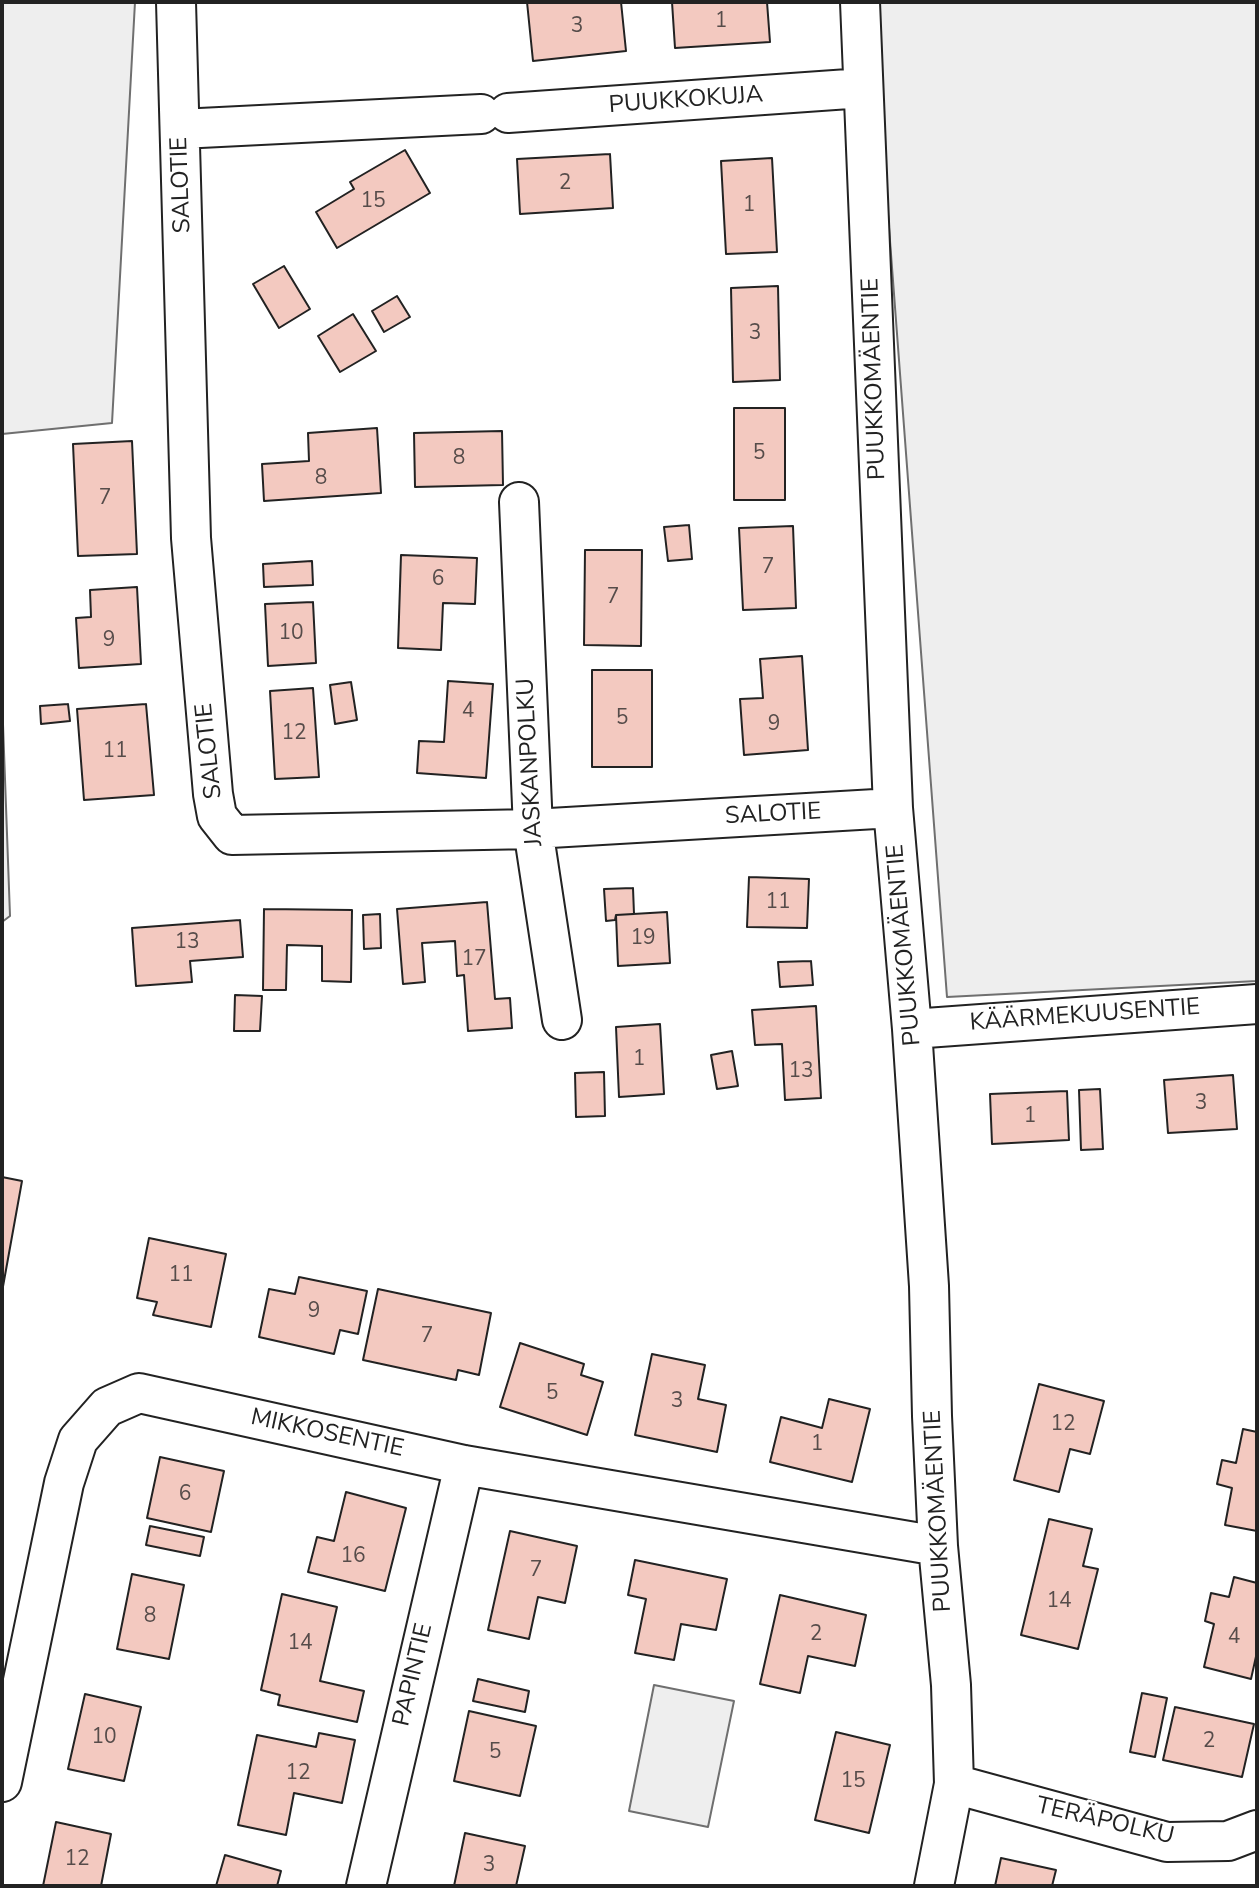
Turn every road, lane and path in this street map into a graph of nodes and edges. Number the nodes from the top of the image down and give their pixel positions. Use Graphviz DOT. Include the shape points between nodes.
graph roads {
  1 [pos="176,2"];
  2 [pos="860,2"];
  3 [pos="863,88"];
  4 [pos="180,129"];
  5 [pos="519,502"];
  6 [pos="893,808"];
  7 [pos="533,829"];
  8 [pos="1257,1004"];
  9 [pos="562,1020"];
  10 [pos="912,1029"];
  11 [pos="464,1465"];
  12 [pos="939,1546"];
  13 [pos="2,1782"];
  14 [pos="954,1784"];
  15 [pos="1257,1830"];
  16 [pos="366,1886"];
  17 [pos="934,1886"];
  1 -- 4 [label="street, SALOTIE"];
  2 -- 3 [label="street, PUUKKOMÄENTIE"];
  3 -- 4 [label="street, PUUKKOKUJA"];
  3 -- 6 [label="street, PUUKKOMÄENTIE"];
  4 -- 7 [label="street, SALOTIE" via="191,538 217,816 232,835"];
  5 -- 7 [label="street, JASKANPOLKU"];
  6 -- 7 [label="street, SALOTIE"];
  6 -- 10 [label="street, PUUKKOMÄENTIE"];
  7 -- 9 [label="street, JASKANPOLKU"];
  8 -- 10 [label="street, KÄÄRMEKUUSENTIE"];
  10 -- 12 [label="street, PUUKKOMÄENTIE" via="929,1286"];
  11 -- 12 [label="street, MIKKOSENTIE"];
  11 -- 13 [label="street, MIKKOSENTIE" via="139,1393 107,1407 78,1440 64,1483"];
  11 -- 16 [label="street, PAPINTIE"];
  12 -- 14 [label="street, PUUKKOMÄENTIE"];
  14 -- 15 [label="street, TERÄPOLKU" via="1167,1842 1228,1841"];
  14 -- 17 [label="street, PUUKKOMÄENTIE"];
}
